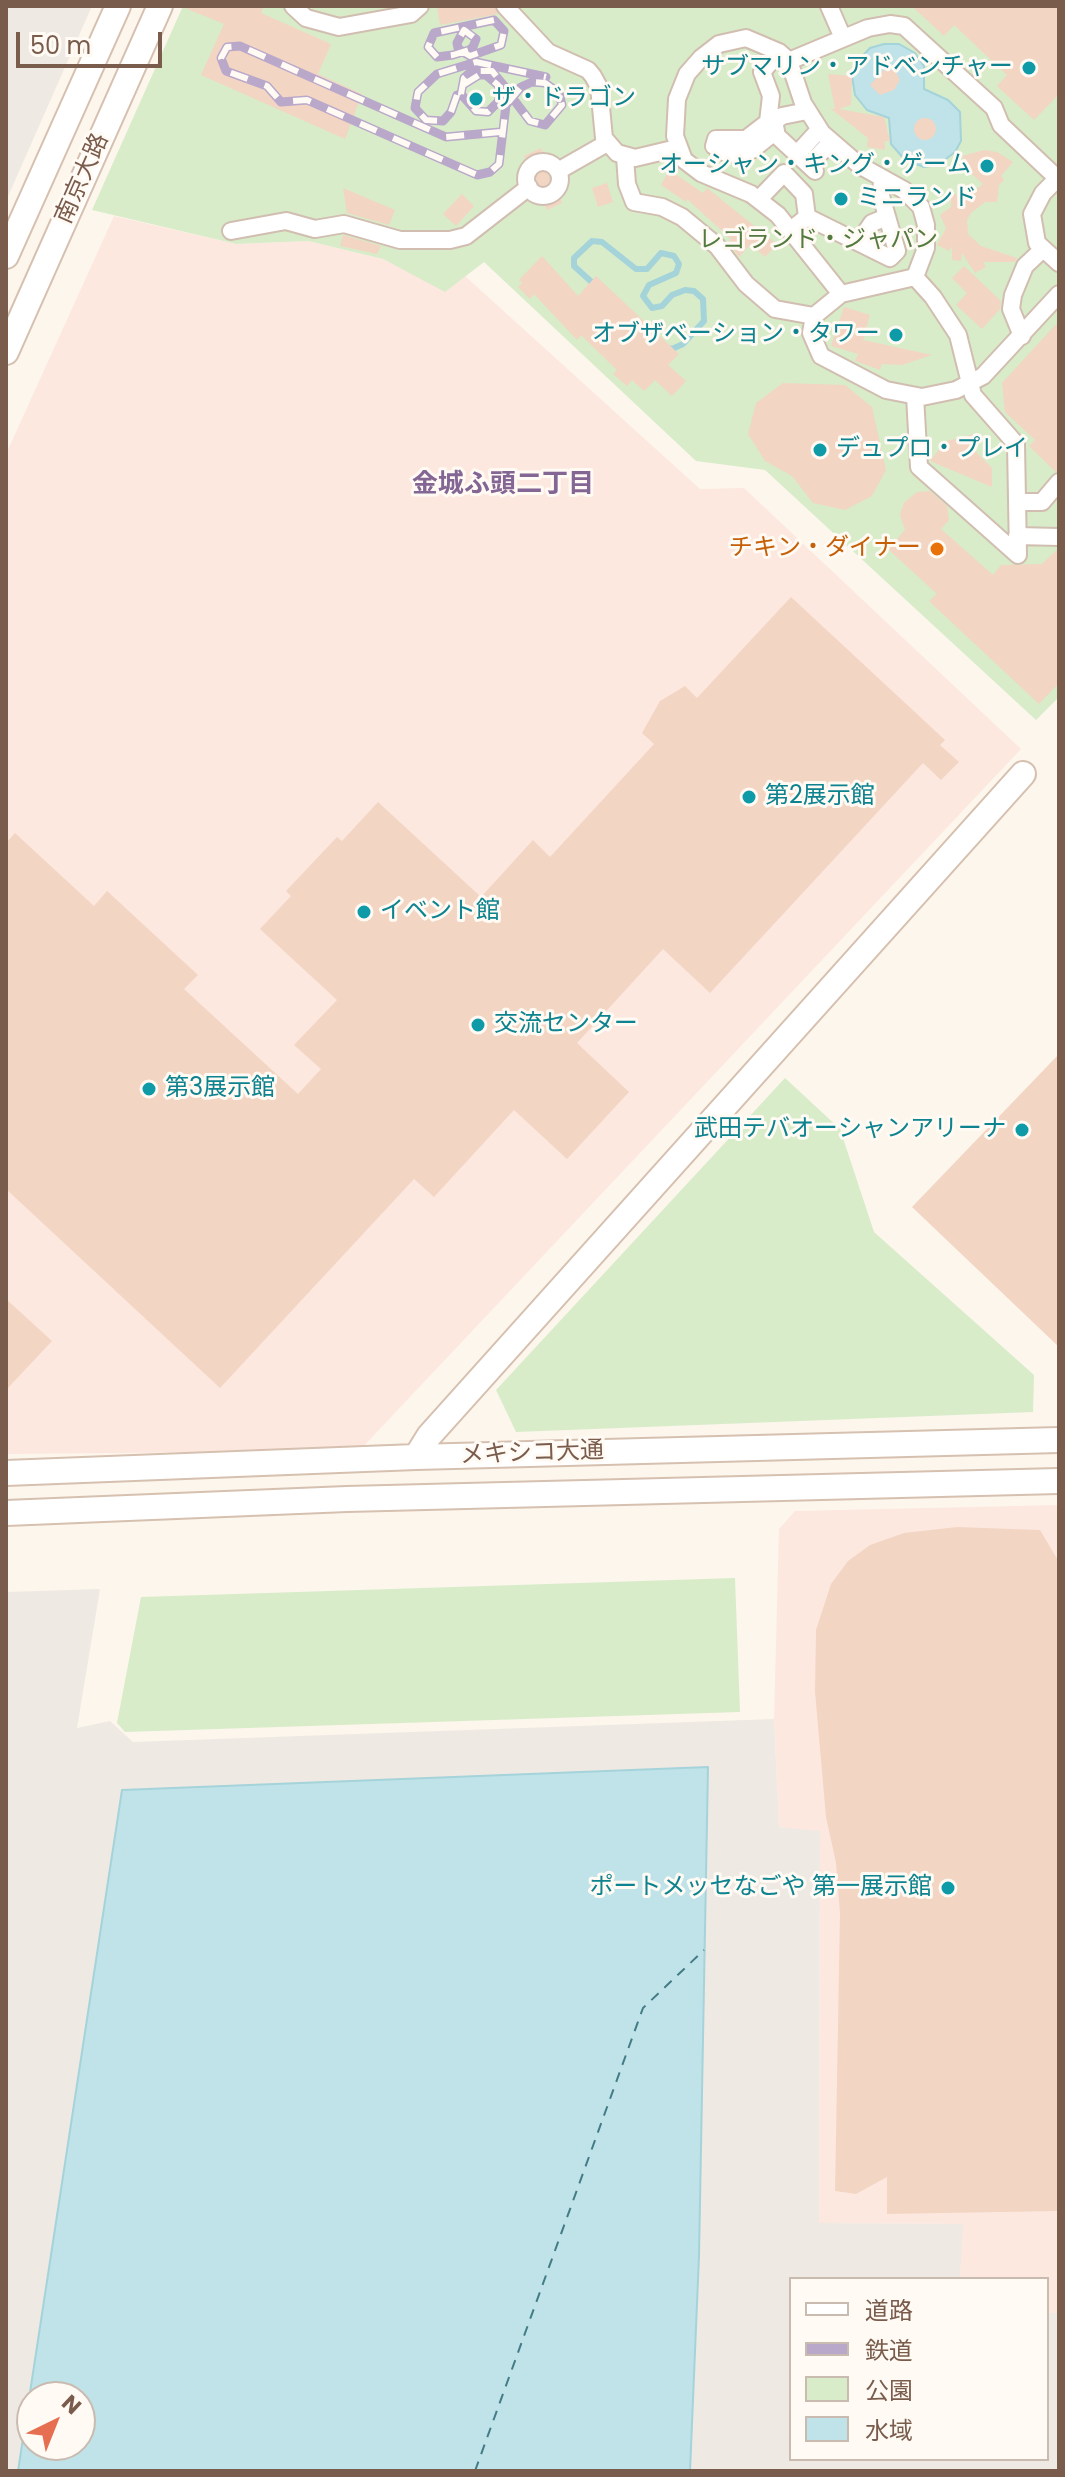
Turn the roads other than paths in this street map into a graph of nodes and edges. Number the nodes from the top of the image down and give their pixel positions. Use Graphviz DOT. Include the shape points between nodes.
graph roads {
  1 [pos="118,6"];
  2 [pos="160,6"];
  3 [pos="293,6"];
  4 [pos="420,6"];
  5 [pos="505,6"];
  6 [pos="829,6"];
  7 [pos="843,38"];
  8 [pos="784,56"];
  9 [pos="798,90"];
  10 [pos="771,97"];
  11 [pos="807,111"];
  12 [pos="772,126"];
  13 [pos="825,136"];
  14 [pos="607,143"];
  15 [pos="677,148"];
  16 [pos="625,157"];
  17 [pos="1058,177"];
  18 [pos="882,179"];
  19 [pos="759,199"];
  20 [pos="807,217"];
  21 [pos="887,217"];
  22 [pos="792,229"];
  23 [pos="231,231"];
  24 [pos="859,242"];
  25 [pos="1043,249"];
  26 [pos="6,256"];
  27 [pos="1059,263"];
  28 [pos="915,277"];
  29 [pos="841,294"];
  30 [pos="1059,294"];
  31 [pos="814,316"];
  32 [pos="1022,336"];
  33 [pos="6,352"];
  34 [pos="970,383"];
  35 [pos="915,396"];
  36 [pos="1059,482"];
  37 [pos="1017,502"];
  38 [pos="1017,536"];
  39 [pos="1059,537"];
  40 [pos="1023,774"];
  41 [pos="1059,1440"];
  42 [pos="416,1457"];
  43 [pos="6,1473"];
  44 [pos="1059,1481"];
  45 [pos="6,1513"];
  1 -- 26 [label="street, 南京大路"];
  2 -- 33 [label="street, 南京大路"];
  3 -- 4 [label="street" via="306,18 339,27 411,14"];
  5 -- 14 [label="street" via="548,52 593,76"];
  6 -- 7 [label="street"];
  7 -- 8 [label="street"];
  7 -- 17 [label="street" via="881,25 904,26 994,108 1001,125"];
  8 -- 9 [label="street"];
  8 -- 10 [label="street" via="762,72"];
  8 -- 15 [label="street" via="746,38 719,44 701,58 677,99"];
  9 -- 10 [label="street"];
  9 -- 11 [label="street"];
  10 -- 12 [label="street"];
  11 -- 12 [label="street" via="792,111"];
  11 -- 13 [label="street"];
  12 -- 13 [label="street" via="807,163"];
  13 -- 18 [label="street"];
  14 -- 16 [label="street"];
  14 -- 23 [label="street" via="558,171 560,182 550,195 538,195 529,187 466,236 450,240 400,240 344,224 315,229 286,221"];
  15 -- 16 [label="street"];
  15 -- 19 [label="street" via="693,168"];
  16 -- 31 [label="street" via="634,202 682,217 775,309"];
  17 -- 25 [label="street" via="1032,214"];
  18 -- 21 [label="street" via="879,188"];
  18 -- 28 [label="street" via="913,197 924,215 926,248"];
  19 -- 20 [label="street" via="787,174 804,194"];
  19 -- 22 [label="street"];
  20 -- 22 [label="street"];
  20 -- 24 [label="street"];
  21 -- 24 [label="street" via="872,223"];
  21 -- 24 [label="street" via="897,251 890,258"];
  22 -- 29 [label="street"];
  25 -- 27 [label="street"];
  25 -- 32 [label="street" via="1017,278 1011,309"];
  28 -- 29 [label="street"];
  28 -- 34 [label="street" via="958,335"];
  29 -- 31 [label="street"];
  30 -- 32 [label="street"];
  31 -- 35 [label="street" via="811,333 821,356 886,390"];
  32 -- 34 [label="street"];
  34 -- 35 [label="street"];
  34 -- 37 [label="street" via="993,422 1016,444"];
  35 -- 38 [label="street" via="919,467 1018,555"];
  36 -- 37 [label="street" via="1042,502"];
  37 -- 38 [label="street"];
  38 -- 39 [label="street"];
  40 -- 42 [label="street" via="429,1436"];
  41 -- 42 [label="street, メキシコ大通"];
  42 -- 43 [label="street, メキシコ大通"];
  44 -- 45 [label="street, メキシコ大通"];
}
